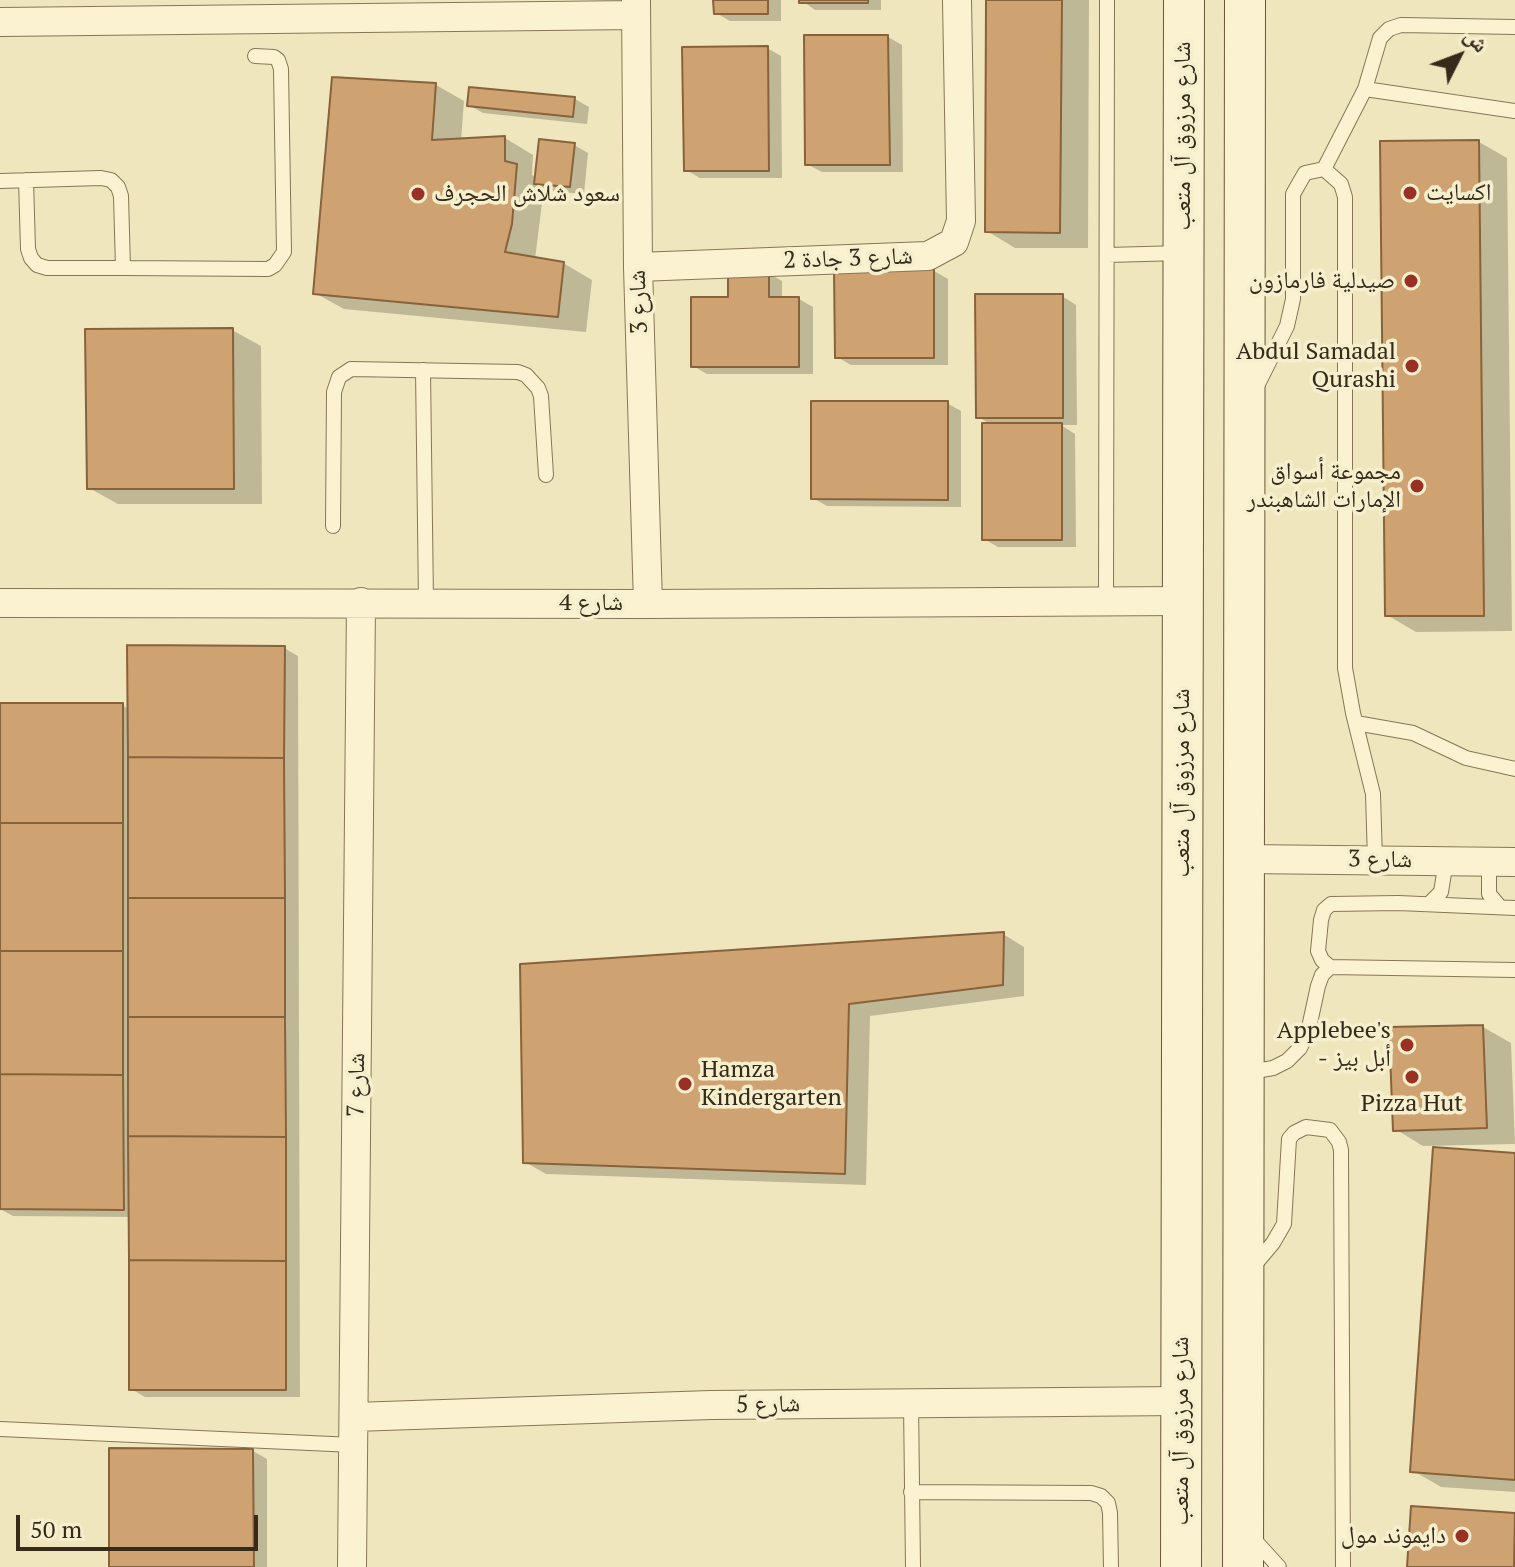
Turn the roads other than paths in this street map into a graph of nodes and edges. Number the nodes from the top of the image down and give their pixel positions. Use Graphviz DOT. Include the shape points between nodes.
graph roads {
  1 [pos="957,0"];
  2 [pos="1107,0"];
  3 [pos="1184,0"];
  4 [pos="1245,0"];
  5 [pos="636,7"];
  6 [pos="0,22"];
  7 [pos="1515,27"];
  8 [pos="255,56"];
  9 [pos="1365,89"];
  10 [pos="1515,111"];
  11 [pos="1324,169"];
  12 [pos="26,180"];
  13 [pos="0,181"];
  14 [pos="1183,253"];
  15 [pos="1107,255"];
  16 [pos="638,267"];
  17 [pos="123,268"];
  18 [pos="423,370"];
  19 [pos="1183,399"];
  20 [pos="1245,407"];
  21 [pos="546,475"];
  22 [pos="1183,504"];
  23 [pos="1245,507"];
  24 [pos="333,526"];
  25 [pos="1182,601"];
  26 [pos="361,602"];
  27 [pos="426,602"];
  28 [pos="1106,602"];
  29 [pos="0,603"];
  30 [pos="648,604"];
  31 [pos="1356,723"];
  32 [pos="1515,769"];
  33 [pos="1244,859"];
  34 [pos="1375,860"];
  35 [pos="1446,861"];
  36 [pos="1502,862"];
  37 [pos="1429,904"];
  38 [pos="1508,907"];
  39 [pos="1330,967"];
  40 [pos="1515,970"];
  41 [pos="1244,1073"];
  42 [pos="1244,1278"];
  43 [pos="1182,1401"];
  44 [pos="911,1403"];
  45 [pos="0,1429"];
  46 [pos="354,1431"];
  47 [pos="911,1492"];
  48 [pos="1243,1548"];
  49 [pos="352,1567"];
  50 [pos="913,1567"];
  51 [pos="1111,1567"];
  52 [pos="1181,1567"];
  53 [pos="1279,1567"];
  54 [pos="1343,1567"];
  1 -- 16 [label="street, شارع 3 جادة 2" via="961,221 954,242 928,256"];
  2 -- 15 [label="lane"];
  3 -- 14 [label="main road, شارع مرزوق آل متعب"];
  4 -- 20 [label="main road"];
  5 -- 6 [label="street"];
  5 -- 16 [label="street, شارع 3"];
  7 -- 9 [label="lane" via="1395,26 1380,38"];
  8 -- 17 [label="lane" via="274,57 281,65 281,260 268,269"];
  9 -- 10 [label="lane"];
  9 -- 11 [label="lane"];
  11 -- 20 [label="lane" via="1305,173 1293,194 1294,277 1287,326"];
  11 -- 31 [label="lane" via="1341,184 1347,220 1345,668"];
  12 -- 13 [label="lane"];
  12 -- 17 [label="lane" via="28,249 37,265"];
  12 -- 17 [label="lane" via="111,180 121,196"];
  14 -- 15 [label="lane"];
  14 -- 19 [label="main road, شارع مرزوق آل متعب"];
  15 -- 28 [label="lane"];
  16 -- 30 [label="street, شارع 3"];
  18 -- 21 [label="lane" via="526,375 541,396"];
  18 -- 24 [label="lane" via="351,369 339,377 334,392"];
  18 -- 27 [label="lane"];
  19 -- 20 [label="main road" via="1205,418 1233,416"];
  19 -- 22 [label="main road, شارع مرزوق آل متعب"];
  20 -- 23 [label="main road"];
  22 -- 23 [label="main road" via="1193,492 1222,487"];
  22 -- 25 [label="main road, شارع مرزوق آل متعب"];
  23 -- 33 [label="main road"];
  25 -- 28 [label="street, شارع 4"];
  25 -- 43 [label="main road, شارع مرزوق آل متعب"];
  26 -- 27 [label="street, شارع 4"];
  26 -- 29 [label="street, شارع 4"];
  26 -- 46 [label="street, شارع 7"];
  27 -- 30 [label="street, شارع 4"];
  28 -- 30 [label="street, شارع 4"];
  31 -- 32 [label="lane" via="1413,733 1466,758"];
  31 -- 34 [label="lane" via="1373,794"];
  33 -- 34 [label="street, شارع 3"];
  33 -- 41 [label="main road"];
  34 -- 35 [label="street, شارع 3"];
  35 -- 36 [label="street, شارع 3"];
  35 -- 37 [label="lane" via="1441,892"];
  36 -- 38 [label="lane" via="1489,894"];
  37 -- 38 [label="lane"];
  37 -- 39 [label="lane" via="1331,904 1321,920 1318,951"];
  39 -- 40 [label="lane"];
  39 -- 41 [label="lane" via="1322,975 1300,1048 1273,1068"];
  41 -- 42 [label="main road"];
  42 -- 48 [label="main road"];
  42 -- 54 [label="lane" via="1284,1224 1289,1139 1306,1127 1330,1130 1341,1150"];
  43 -- 44 [label="street, شارع 5"];
  43 -- 52 [label="main road, شارع مرزوق آل متعب"];
  44 -- 46 [label="street, شارع 5" via="711,1405"];
  44 -- 47 [label="lane"];
  45 -- 46 [label="lane"];
  46 -- 49 [label="street, شارع 7"];
  47 -- 50 [label="lane"];
  47 -- 51 [label="lane" via="1101,1496 1110,1513"];
  48 -- 53 [label="lane" via="1272,1557"];
}
